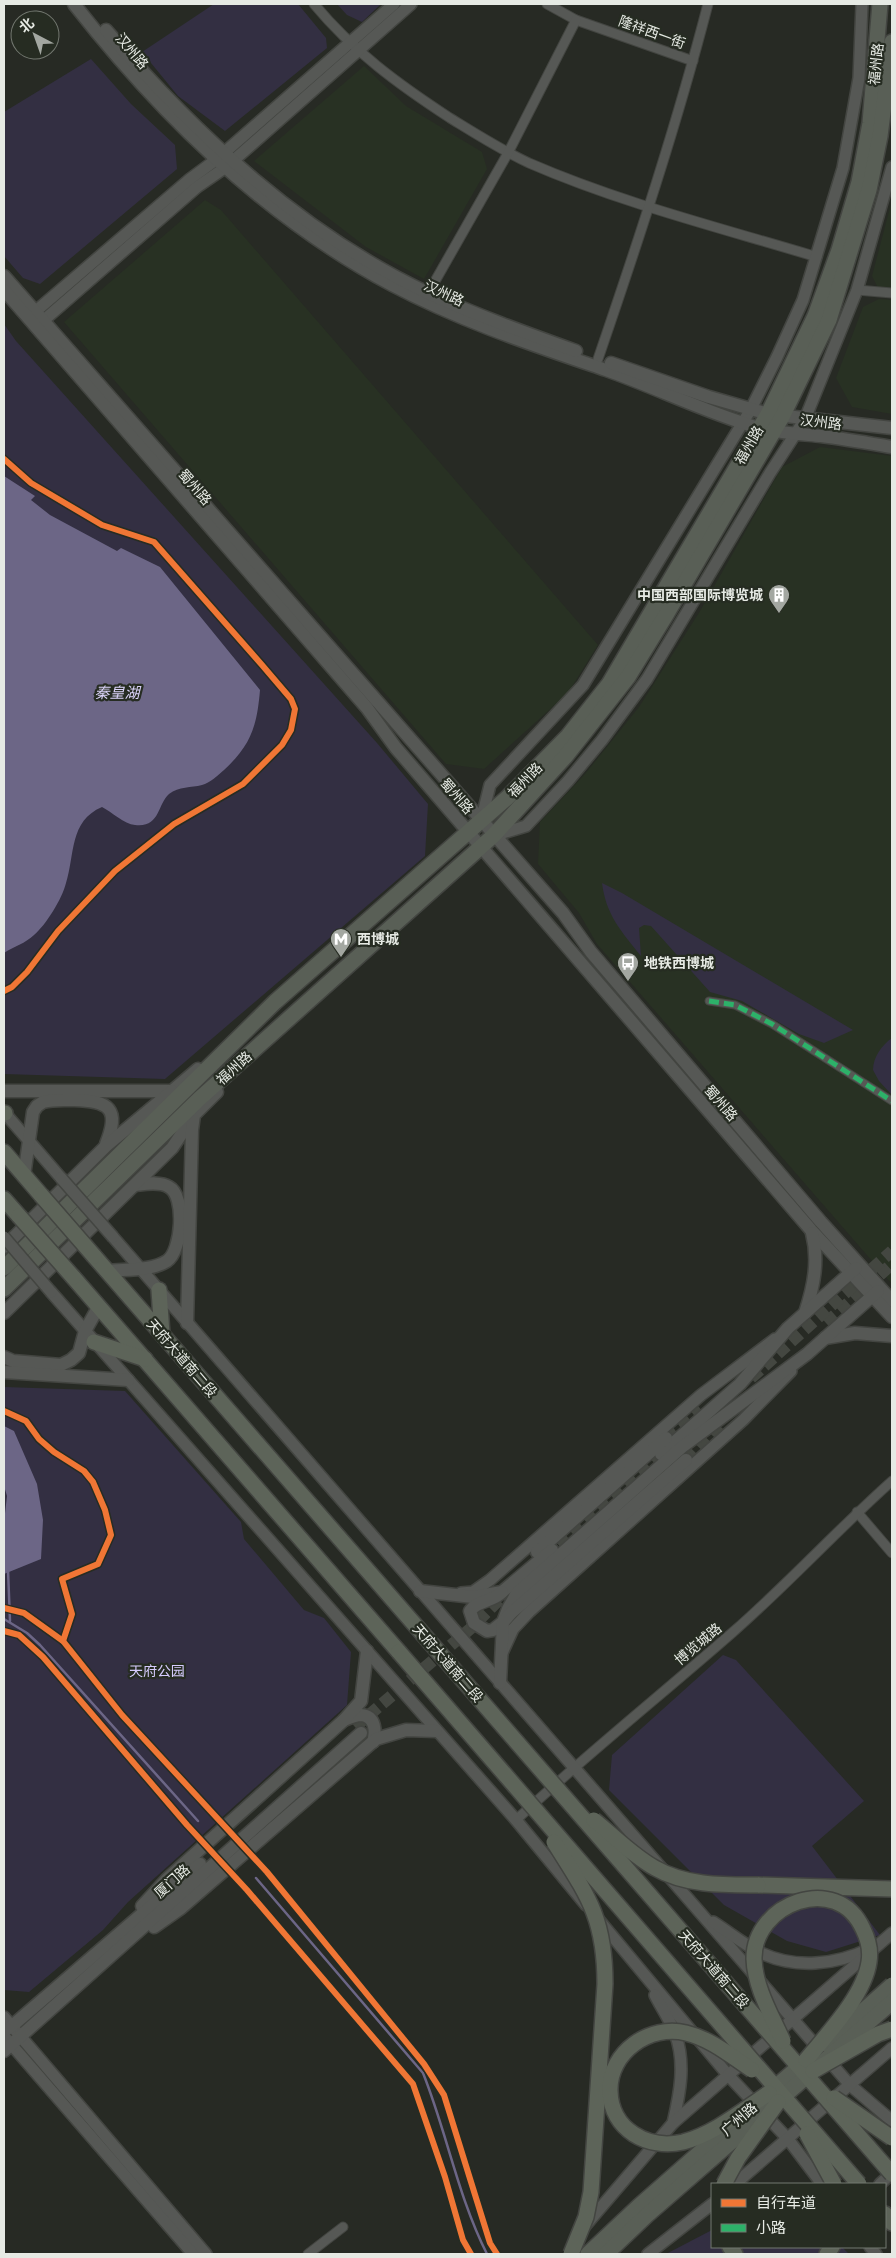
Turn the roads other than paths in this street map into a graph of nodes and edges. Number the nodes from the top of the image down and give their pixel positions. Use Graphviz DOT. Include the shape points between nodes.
graph roads {
  1 [pos="74,4"];
  2 [pos="84,4"];
  3 [pos="314,4"];
  4 [pos="394,4"];
  5 [pos="411,4"];
  6 [pos="547,4"];
  7 [pos="708,4"];
  8 [pos="862,4"];
  9 [pos="880,4"];
  10 [pos="576,20"];
  11 [pos="892,42"];
  12 [pos="354,47"];
  13 [pos="693,61"];
  14 [pos="508,153"];
  15 [pos="225,160"];
  16 [pos="892,168"];
  17 [pos="649,206"];
  18 [pos="817,257"];
  19 [pos="4,276"];
  20 [pos="4,290"];
  21 [pos="857,290"];
  22 [pos="892,293"];
  23 [pos="426,297"];
  24 [pos="35,320"];
  25 [pos="598,359"];
  26 [pos="750,409"];
  27 [pos="775,415"];
  28 [pos="805,419"];
  29 [pos="741,422"];
  30 [pos="892,428"];
  31 [pos="766,429"];
  32 [pos="795,434"];
  33 [pos="892,446"];
  34 [pos="481,821"];
  35 [pos="469,832"];
  36 [pos="494,836"];
  37 [pos="482,846"];
  38 [pos="709,1001"];
  39 [pos="275,1002"];
  40 [pos="280,1027"];
  41 [pos="4,1091"];
  42 [pos="172,1091"];
  43 [pos="892,1100"];
  44 [pos="4,1113"];
  45 [pos="194,1115"];
  46 [pos="28,1140"];
  47 [pos="106,1146"];
  48 [pos="4,1152"];
  49 [pos="24,1176"];
  50 [pos="135,1185"];
  51 [pos="4,1199"];
  52 [pos="811,1230"];
  53 [pos="4,1237"];
  54 [pos="4,1247"];
  55 [pos="4,1268"];
  56 [pos="139,1268"];
  57 [pos="856,1269"];
  58 [pos="107,1271"];
  59 [pos="4,1289"];
  60 [pos="159,1290"];
  61 [pos="877,1292"];
  62 [pos="892,1301"];
  63 [pos="99,1306"];
  64 [pos="4,1313"];
  65 [pos="805,1314"];
  66 [pos="892,1317"];
  67 [pos="187,1323"];
  68 [pos="788,1328"];
  69 [pos="162,1334"];
  70 [pos="90,1336"];
  71 [pos="892,1336"];
  72 [pos="825,1338"];
  73 [pos="807,1354"];
  74 [pos="4,1357"];
  75 [pos="146,1359"];
  76 [pos="4,1372"];
  77 [pos="128,1380"];
  78 [pos="666,1438"];
  79 [pos="686,1460"];
  80 [pos="892,1481"];
  81 [pos="857,1512"];
  82 [pos="892,1553"];
  83 [pos="420,1591"];
  84 [pos="502,1592"];
  85 [pos="450,1594"];
  86 [pos="473,1597"];
  87 [pos="504,1622"];
  88 [pos="367,1652"];
  89 [pos="502,1653"];
  90 [pos="500,1683"];
  91 [pos="344,1720"];
  92 [pos="436,1731"];
  93 [pos="372,1742"];
  94 [pos="573,1767"];
  95 [pos="556,1788"];
  96 [pos="527,1799"];
  97 [pos="516,1820"];
  98 [pos="892,1889"];
  99 [pos="702,1915"];
  100 [pos="892,1933"];
  101 [pos="882,1943"];
  102 [pos="94,1956"];
  103 [pos="109,1958"];
  104 [pos="643,1973"];
  105 [pos="892,1985"];
  106 [pos="892,2002"];
  107 [pos="792,2019"];
  108 [pos="892,2029"];
  109 [pos="8,2035"];
  110 [pos="892,2048"];
  111 [pos="806,2069"];
  112 [pos="728,2076"];
  113 [pos="850,2085"];
  114 [pos="777,2095"];
  115 [pos="892,2122"];
  116 [pos="673,2123"];
  117 [pos="892,2138"];
  118 [pos="788,2140"];
  119 [pos="892,2174"];
  120 [pos="725,2183"];
  121 [pos="737,2183"];
  122 [pos="821,2183"];
  123 [pos="833,2183"];
  124 [pos="858,2183"];
  125 [pos="881,2183"];
  126 [pos="711,2205"];
  127 [pos="343,2227"];
  128 [pos="193,2254"];
  129 [pos="206,2254"];
  130 [pos="308,2254"];
  131 [pos="562,2254"];
  132 [pos="571,2254"];
  133 [pos="588,2254"];
  134 [pos="606,2254"];
  135 [pos="648,2254"];
  1 -- 15 [label="main road, 汉州路" via="133,76"];
  2 -- 15 [label="main road, 汉州路"];
  3 -- 12 [label="street"];
  4 -- 12 [label="street"];
  5 -- 12 [label="street"];
  6 -- 10 [label="street, 隆祥西一街"];
  7 -- 13 [label="street"];
  8 -- 18 [label="street, 福州路" via="859,78 846,150"];
  9 -- 27 [label="main road, 福州路" via="870,123 859,182 839,250"];
  10 -- 13 [label="street, 隆祥西一街"];
  10 -- 14 [label="street"];
  11 -- 27 [label="main road, 福州路" via="880,136 850,258 829,320"];
  12 -- 14 [label="street" via="413,94"];
  12 -- 15 [label="street"];
  13 -- 17 [label="street"];
  14 -- 17 [label="street"];
  14 -- 23 [label="street"];
  15 -- 23 [label="main road, 汉州路" via="326,235"];
  15 -- 24 [label="street" via="197,187"];
  16 -- 21 [label="street, 福州路"];
  17 -- 18 [label="street"];
  17 -- 25 [label="street"];
  18 -- 26 [label="street, 福州路" via="777,358"];
  19 -- 24 [label="main road, 蜀州路"];
  20 -- 24 [label="main road, 蜀州路"];
  21 -- 22 [label="street"];
  21 -- 28 [label="street, 福州路"];
  23 -- 25 [label="main road, 汉州路"];
  23 -- 29 [label="main road, 汉州路" via="475,324"];
  24 -- 34 [label="main road, 蜀州路"];
  24 -- 35 [label="main road, 蜀州路"];
  25 -- 26 [label="main road, 汉州路"];
  26 -- 27 [label="main road, 汉州路"];
  26 -- 29 [label="street, 福州路"];
  27 -- 28 [label="main road, 汉州路"];
  27 -- 31 [label="main road, 福州路"];
  28 -- 30 [label="main road, 汉州路"];
  28 -- 32 [label="street, 福州路"];
  29 -- 31 [label="main road, 汉州路"];
  29 -- 34 [label="street, 福州路" via="583,684 490,785"];
  31 -- 32 [label="main road, 汉州路"];
  31 -- 34 [label="main road, 福州路" via="609,684 568,736"];
  31 -- 36 [label="main road, 福州路" via="666,615 628,677 565,757"];
  32 -- 33 [label="main road, 汉州路"];
  32 -- 36 [label="street, 福州路" via="647,679 602,740 526,826"];
  34 -- 35 [label="main road, 福州路"];
  34 -- 36 [label="main road, 蜀州路"];
  35 -- 37 [label="main road, 蜀州路"];
  35 -- 39 [label="main road, 福州路"];
  36 -- 37 [label="main road, 福州路"];
  36 -- 57 [label="main road, 蜀州路" via="563,914 591,952"];
  37 -- 40 [label="main road, 福州路"];
  37 -- 52 [label="main road, 蜀州路"];
  38 -- 43 [label="street" via="735,1005 772,1024"];
  39 -- 42 [label="main road"];
  39 -- 55 [label="main road, 福州路"];
  40 -- 45 [label="main road"];
  40 -- 59 [label="main road, 福州路" via="199,1098"];
  41 -- 42 [label="main road"];
  42 -- 47 [label="main road"];
  44 -- 46 [label="street"];
  45 -- 50 [label="main road" via="172,1148"];
  45 -- 67 [label="main road"];
  46 -- 47 [label="main road" via="36,1106 44,1102 95,1100 109,1110 113,1118"];
  46 -- 49 [label="main road"];
  46 -- 56 [label="street, bridge"];
  47 -- 54 [label="main road"];
  48 -- 49 [label="highway, 天府大道南二段"];
  49 -- 58 [label="highway, 天府大道南二段, bridge"];
  50 -- 56 [label="main road" via="150,1183 170,1187 180,1208 179,1242 175,1252 158,1266"];
  50 -- 64 [label="main road"];
  51 -- 63 [label="highway, 天府大道南二段, bridge"];
  52 -- 57 [label="main road, 蜀州路"];
  52 -- 65 [label="main road" via="816,1250 813,1289"];
  53 -- 70 [label="street, bridge"];
  56 -- 58 [label="main road"];
  56 -- 60 [label="street"];
  57 -- 61 [label="main road, 蜀州路"];
  57 -- 65 [label="main road"];
  58 -- 69 [label="highway, 天府大道南二段"];
  60 -- 67 [label="street"];
  60 -- 69 [label="highway"];
  61 -- 62 [label="main road, 蜀州路"];
  61 -- 66 [label="main road, 蜀州路"];
  61 -- 72 [label="main road"];
  63 -- 70 [label="main road"];
  63 -- 75 [label="highway, 天府大道南二段"];
  65 -- 68 [label="main road"];
  67 -- 83 [label="street"];
  68 -- 84 [label="main road" via="740,1384"];
  68 -- 85 [label="street" via="701,1395 490,1580 473,1592"];
  69 -- 95 [label="highway, 天府大道南二段, bridge"];
  70 -- 74 [label="main road" via="80,1353 62,1365 13,1362"];
  70 -- 75 [label="highway"];
  70 -- 77 [label="street"];
  71 -- 72 [label="main road" via="854,1333"];
  72 -- 73 [label="main road"];
  73 -- 87 [label="main road" via="682,1447 589,1528 517,1593"];
  73 -- 89 [label="street" via="743,1420 529,1612 513,1629"];
  75 -- 96 [label="highway, 天府大道南二段, bridge"];
  76 -- 77 [label="main road"];
  77 -- 88 [label="street"];
  78 -- 86 [label="main road" via="515,1572"];
  79 -- 87 [label="main road"];
  80 -- 81 [label="street, 博览城路"];
  81 -- 82 [label="street"];
  81 -- 94 [label="street, 博览城路" via="735,1631"];
  83 -- 85 [label="main road"];
  83 -- 90 [label="street"];
  84 -- 86 [label="main road"];
  84 -- 87 [label="main road" via="470,1611 474,1624 487,1631"];
  85 -- 86 [label="main road"];
  87 -- 89 [label="main road"];
  88 -- 91 [label="main road" via="361,1701"];
  88 -- 92 [label="street"];
  89 -- 90 [label="main road"];
  90 -- 94 [label="street"];
  91 -- 93 [label="main road" via="365,1716 376,1732"];
  91 -- 102 [label="main road" via="167,1879"];
  92 -- 93 [label="main road" via="406,1730"];
  92 -- 97 [label="street"];
  93 -- 103 [label="main road" via="181,1908"];
  94 -- 97 [label="street, 博览城路"];
  94 -- 99 [label="street"];
  95 -- 98 [label="highway, bridge" via="637,1856 672,1876 722,1885"];
  95 -- 111 [label="highway, 天府大道南二段, bridge"];
  96 -- 114 [label="highway, 天府大道南二段, bridge"];
  96 -- 132 [label="highway, bridge" via="588,1897 602,1933 605,1956 591,2192 586,2217"];
  97 -- 104 [label="street"];
  99 -- 101 [label="street" via="761,1953 783,1961 806,1964 833,1961"];
  99 -- 107 [label="street"];
  100 -- 101 [label="street"];
  101 -- 107 [label="street"];
  102 -- 103 [label="main road, 厦门路" via="358,1730"];
  102 -- 109 [label="main road, 厦门路"];
  103 -- 109 [label="main road, 厦门路"];
  104 -- 112 [label="street"];
  104 -- 116 [label="street" via="675,2034 681,2061 681,2090"];
  105 -- 111 [label="main road, 广州路, bridge"];
  106 -- 111 [label="main road, 广州路, bridge"];
  107 -- 112 [label="street"];
  107 -- 113 [label="street"];
  108 -- 111 [label="highway, bridge"];
  109 -- 128 [label="street"];
  109 -- 129 [label="street"];
  110 -- 113 [label="street"];
  111 -- 111 [label="highway, bridge" via="756,1976 754,1957 758,1937 774,1916 792,1903 810,1897 831,1899 850,1910 869,1941 869,1962 851,2003"];
  111 -- 114 [label="main road, 广州路, bridge"];
  111 -- 117 [label="highway, bridge"];
  111 -- 119 [label="highway, 天府大道南二段, bridge"];
  112 -- 116 [label="street"];
  112 -- 118 [label="street"];
  113 -- 115 [label="street"];
  113 -- 118 [label="street"];
  114 -- 114 [label="highway, bridge" via="684,2142 666,2144 647,2142 631,2134 613,2107 610,2091 613,2074 621,2058 636,2042 666,2030 702,2038"];
  114 -- 120 [label="highway, bridge"];
  114 -- 123 [label="highway, bridge"];
  114 -- 124 [label="highway, 天府大道南二段, bridge"];
  114 -- 133 [label="main road, 广州路, bridge" via="638,2207"];
  114 -- 134 [label="main road, 广州路, bridge"];
  116 -- 131 [label="street"];
  118 -- 121 [label="street"];
  118 -- 122 [label="street"];
  119 -- 125 [label="street"];
  126 -- 135 [label="street"];
  127 -- 130 [label="street"];
}
